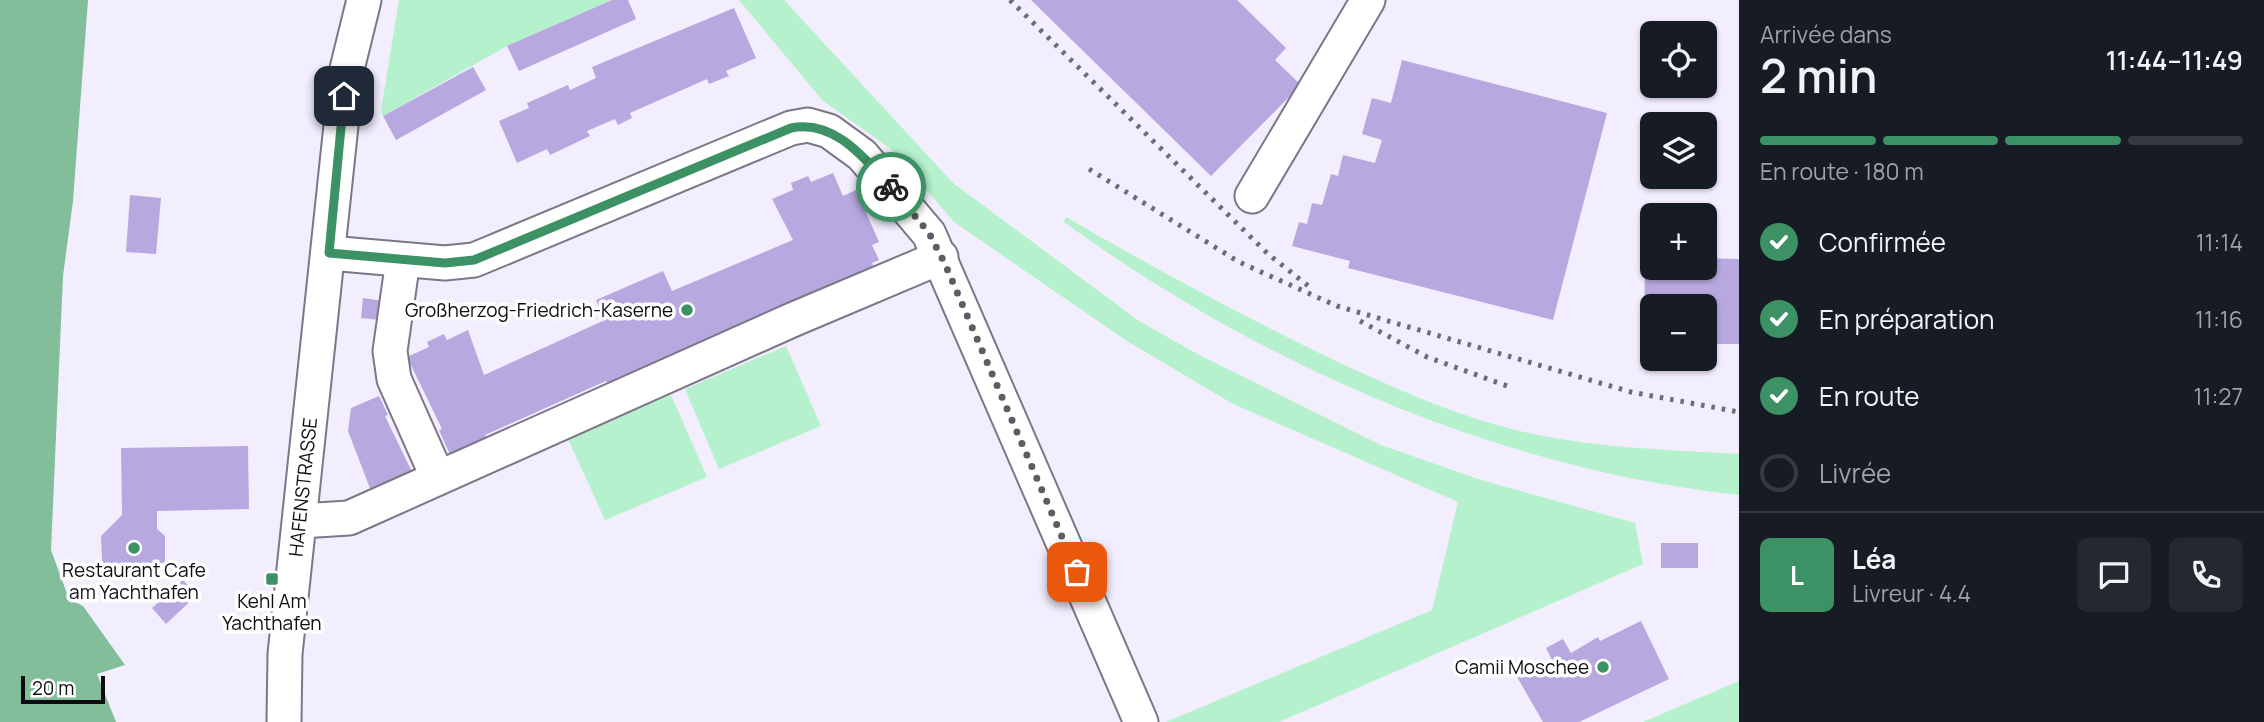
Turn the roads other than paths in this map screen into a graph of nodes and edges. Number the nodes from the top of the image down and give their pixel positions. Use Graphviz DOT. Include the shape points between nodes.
graph roads {
  1 [pos="364,0"];
  2 [pos="1368,0"];
  3 [pos="1252,196"];
  4 [pos="329,253"];
  5 [pos="941,257"];
  6 [pos="403,260"];
  7 [pos="438,478"];
  8 [pos="300,521"];
  9 [pos="284,722"];
  10 [pos="1141,722"];
  1 -- 4 [label="street, HAFENSTRASSE" via="347,69"];
  2 -- 3 [label="street"];
  4 -- 6 [label="street"];
  4 -- 8 [label="street, HAFENSTRASSE"];
  5 -- 6 [label="street" via="929,233 862,155 830,131 808,125 791,128 474,260"];
  5 -- 7 [label="street"];
  5 -- 10 [label="street"];
  6 -- 7 [label="street" via="390,351 394,379"];
  7 -- 8 [label="street" via="349,518"];
  8 -- 9 [label="street, HAFENSTRASSE" via="285,654"];
}
